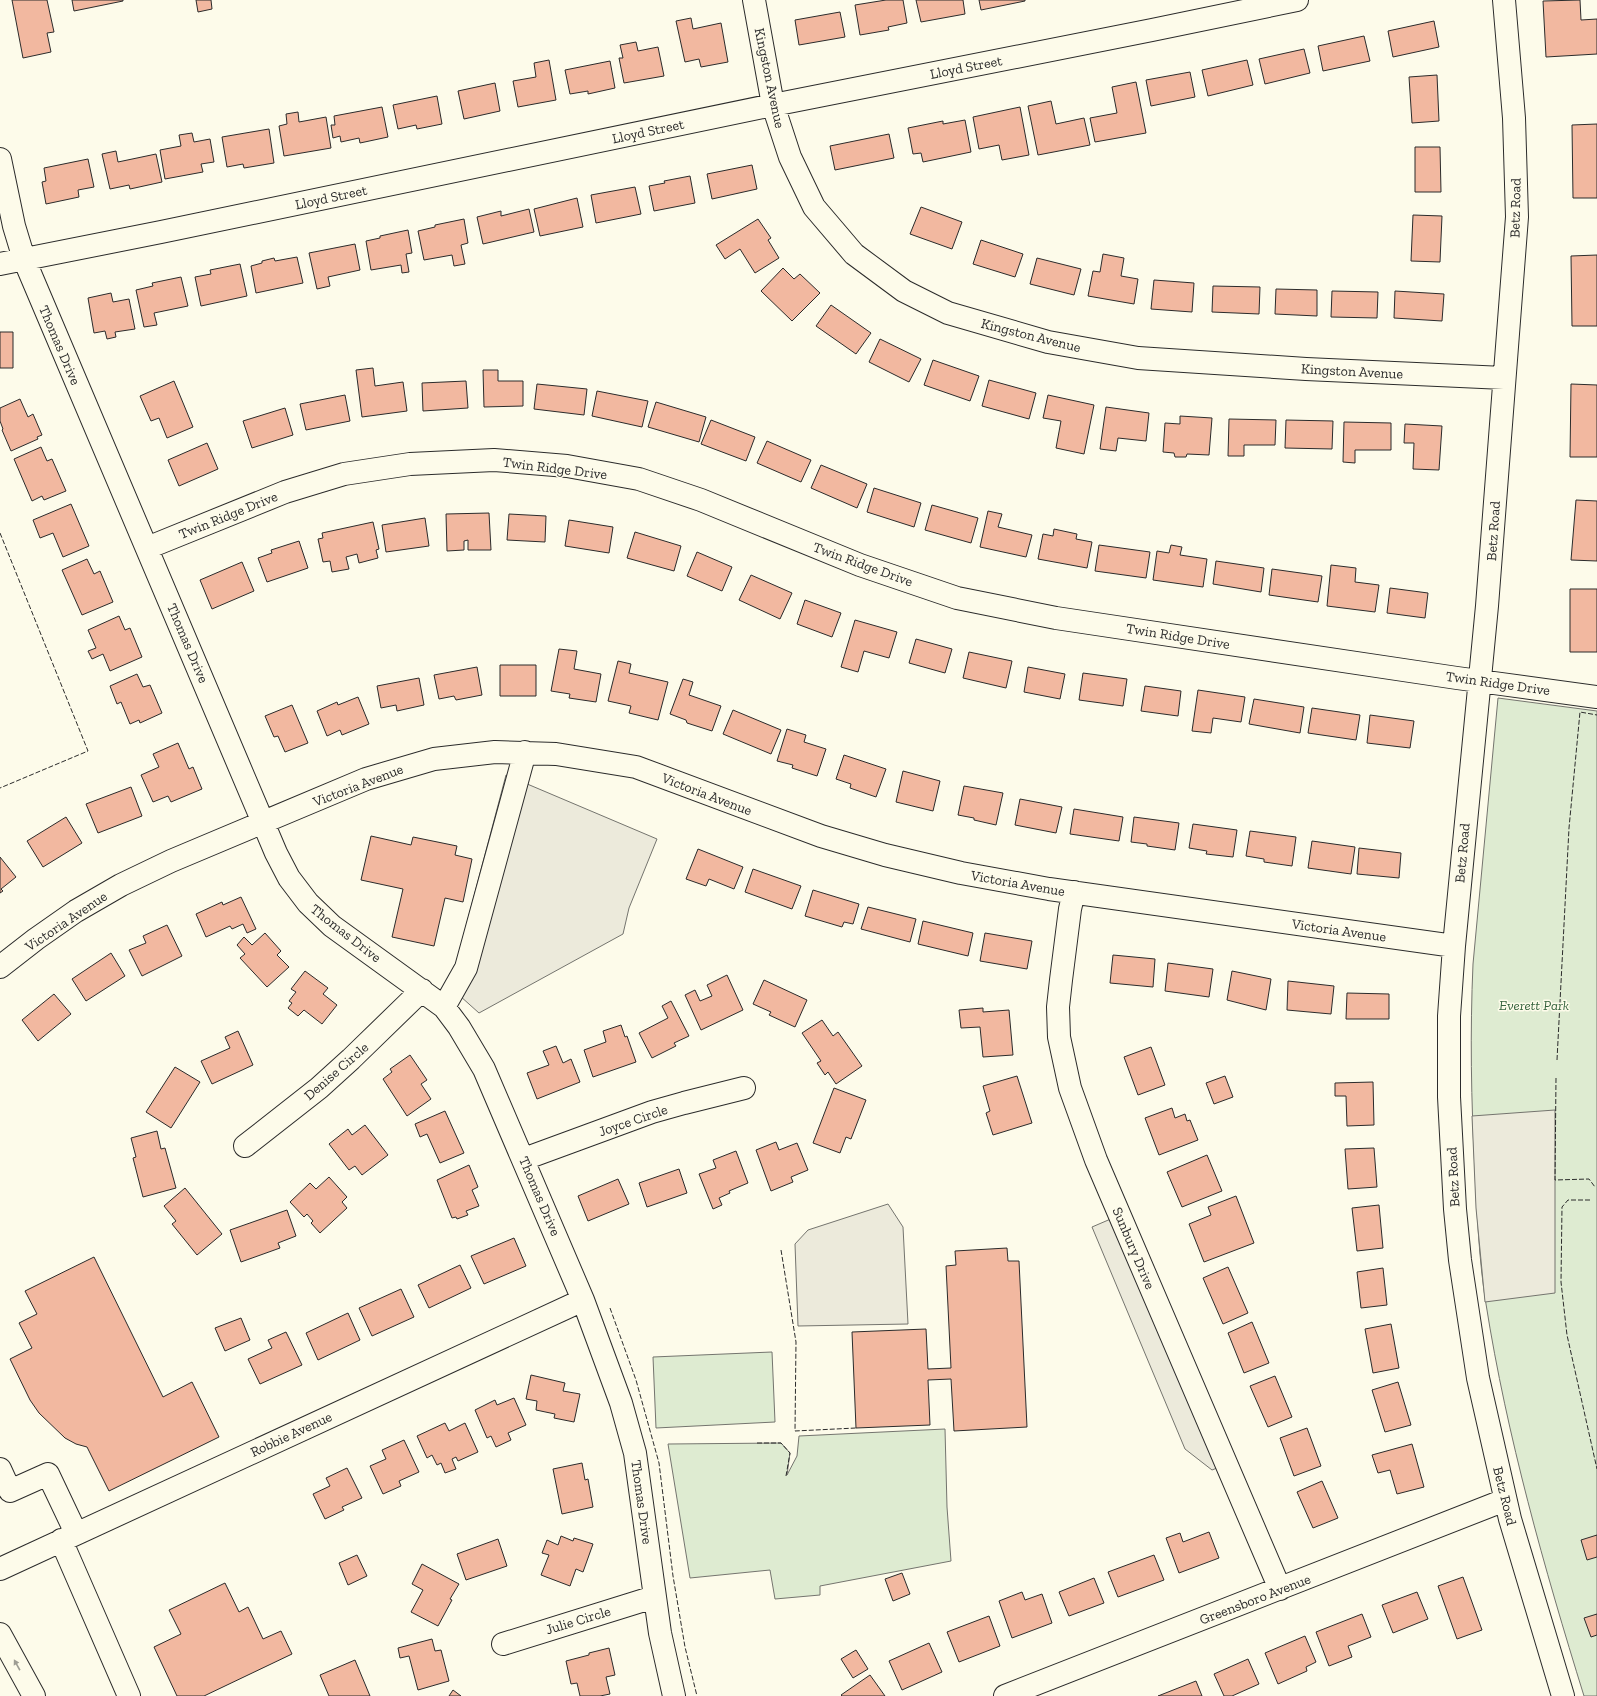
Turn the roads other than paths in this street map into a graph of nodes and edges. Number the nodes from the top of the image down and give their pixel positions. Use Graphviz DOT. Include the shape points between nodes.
graph roads {
  1 [pos="754,0"];
  2 [pos="1296,0"];
  3 [pos="1504,0"];
  4 [pos="773,105"];
  5 [pos="0,159"];
  6 [pos="24,259"];
  7 [pos="0,264"];
  8 [pos="1504,378"];
  9 [pos="147,548"];
  10 [pos="1479,681"];
  11 [pos="1597,697"];
  12 [pos="525,752"];
  13 [pos="264,823"];
  14 [pos="1074,892"];
  15 [pos="1454,946"];
  16 [pos="0,968"];
  17 [pos="422,990"];
  18 [pos="444,1007"];
  19 [pos="744,1088"];
  20 [pos="245,1146"];
  21 [pos="524,1159"];
  22 [pos="583,1300"];
  23 [pos="0,1469"];
  24 [pos="1505,1500"];
  25 [pos="68,1537"];
  26 [pos="0,1569"];
  27 [pos="1280,1589"];
  28 [pos="654,1597"];
  29 [pos="0,1634"];
  30 [pos="503,1644"];
  31 [pos="1561,1695"];
  32 [pos="34,1696"];
  33 [pos="129,1696"];
  34 [pos="674,1696"];
  35 [pos="1005,1696"];
  1 -- 4 [label="street, Kingston Avenue"];
  2 -- 4 [label="street, Lloyd Street"];
  3 -- 8 [label="street, Betz Road" via="1514,118 1517,216"];
  4 -- 6 [label="street, Lloyd Street"];
  4 -- 8 [label="street, Kingston Avenue" via="790,157 814,207 854,254 904,290 948,313 1048,342 1138,358"];
  5 -- 6 [label="street, Thomas Drive" via="14,226"];
  6 -- 7 [label="street, Lloyd Street"];
  6 -- 9 [label="street, Thomas Drive"];
  8 -- 10 [label="street, Betz Road"];
  9 -- 10 [label="street, Twin Ridge Drive" via="285,492 344,474 410,464 494,460 567,466 639,479 701,500 860,565 957,598 1056,618"];
  9 -- 13 [label="street, Thomas Drive"];
  10 -- 11 [label="street, Twin Ridge Drive"];
  10 -- 15 [label="street, Betz Road"];
  12 -- 13 [label="street, Victoria Avenue" via="464,755 434,759 400,768 366,779"];
  12 -- 14 [label="street, Victoria Avenue" via="556,754 636,767 814,834 878,853 961,873"];
  12 -- 18 [label="street" via="466,968"];
  13 -- 16 [label="street, Victoria Avenue" via="171,861 121,885 76,911"];
  13 -- 17 [label="street, Thomas Drive" via="289,878 308,903 332,926"];
  14 -- 15 [label="street, Victoria Avenue"];
  14 -- 27 [label="street, Sunbury Drive" via="1058,1007 1059,1038 1070,1088 1096,1160"];
  15 -- 24 [label="street, Betz Road" via="1449,1016 1449,1097 1455,1209 1478,1378"];
  17 -- 18 [label="street, Thomas Drive"];
  17 -- 20 [label="street, Denise Circle" via="351,1060"];
  18 -- 21 [label="street, Thomas Drive" via="484,1069"];
  19 -- 21 [label="street, Joyce Circle" via="652,1112"];
  21 -- 22 [label="street, Thomas Drive"];
  22 -- 25 [label="street, Robbie Avenue"];
  22 -- 28 [label="street, Thomas Drive" via="622,1403 635,1453"];
  23 -- 25 [label="street" via="10,1491 48,1474"];
  24 -- 27 [label="street, Greensboro Avenue"];
  24 -- 31 [label="street, Betz Road"];
  25 -- 26 [label="street, Robbie Avenue"];
  25 -- 33 [label="street"];
  27 -- 35 [label="street, Greensboro Avenue"];
  28 -- 30 [label="street, Julie Circle"];
  28 -- 34 [label="street, Thomas Drive"];
  32 -- 29 [label="street, one-way"];
}
